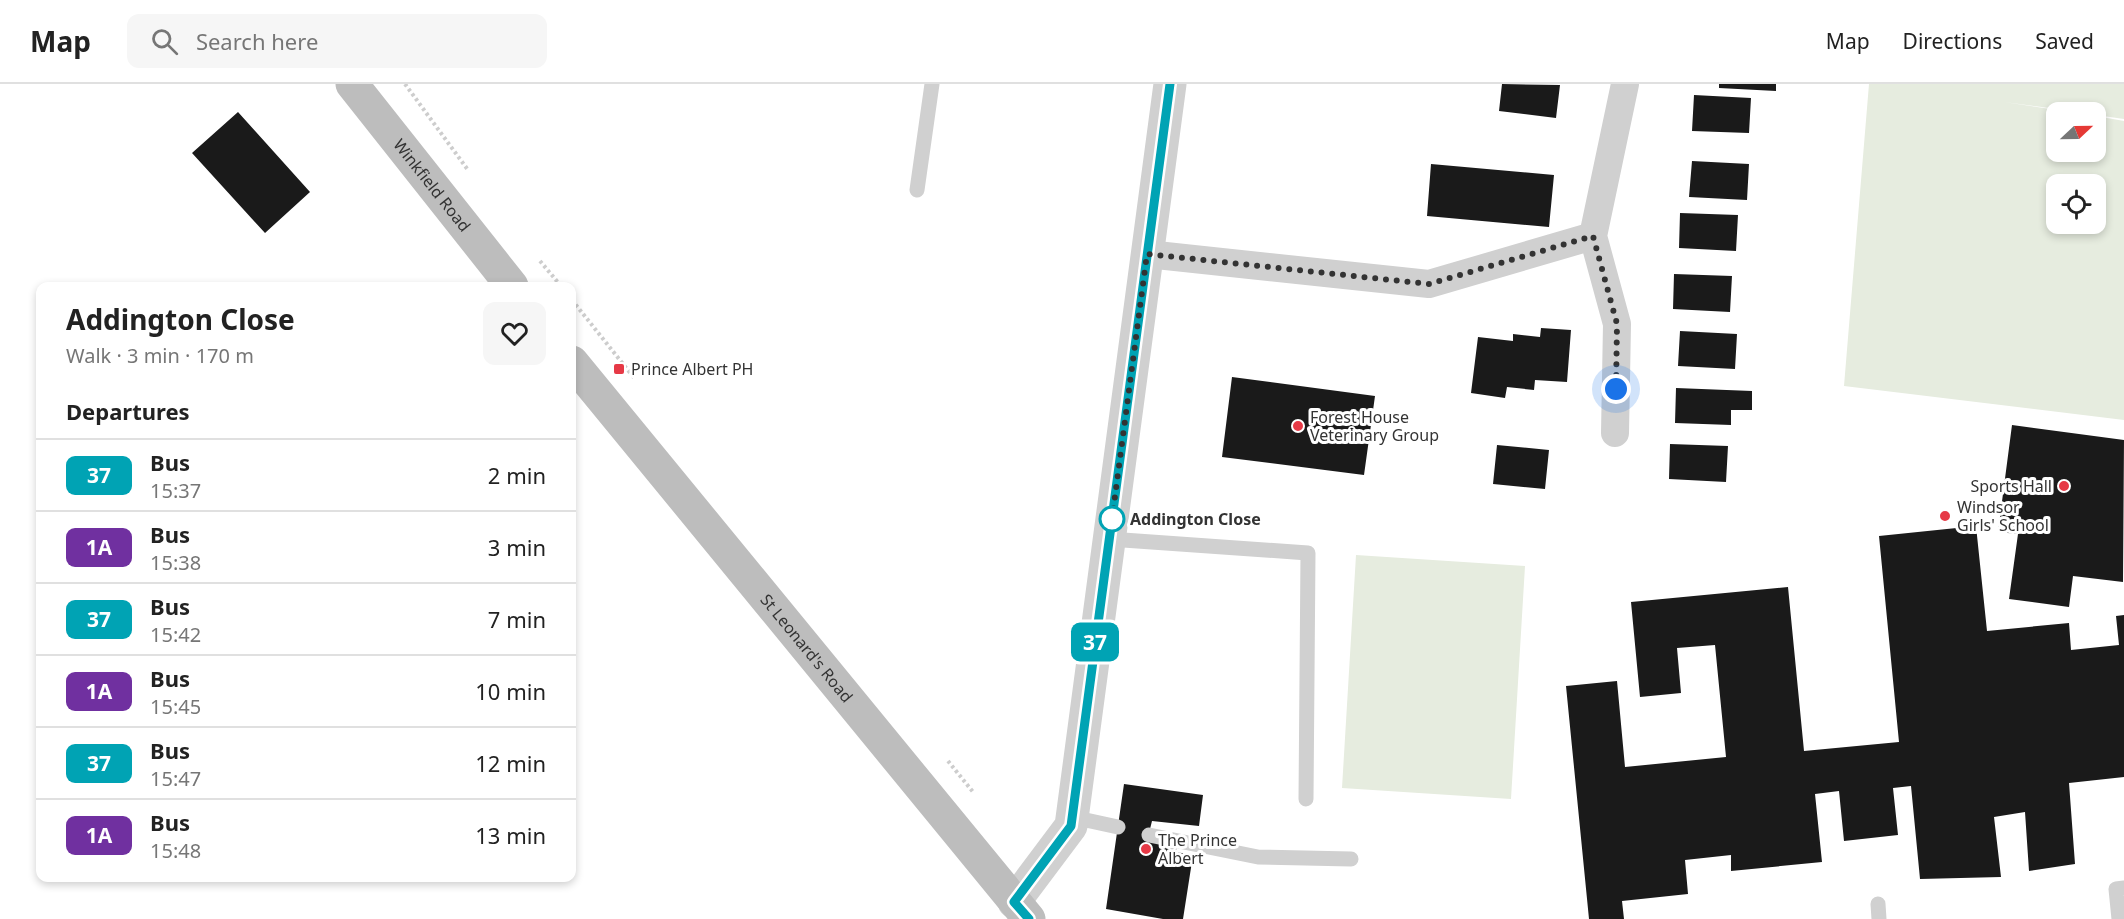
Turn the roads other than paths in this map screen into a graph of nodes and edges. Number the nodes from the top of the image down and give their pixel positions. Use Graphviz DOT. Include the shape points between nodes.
graph roads {
  1 [pos="352,84"];
  2 [pos="932,84"];
  3 [pos="1170,84"];
  4 [pos="1625,84"];
  5 [pos="917,190"];
  6 [pos="1593,236"];
  7 [pos="1147,254"];
  8 [pos="509,282"];
  9 [pos="578,370"];
  10 [pos="1615,433"];
  11 [pos="1109,539"];
  12 [pos="1306,799"];
  13 [pos="1072,817"];
  14 [pos="1118,827"];
  15 [pos="1149,835"];
  16 [pos="1351,859"];
  17 [pos="2124,888"];
  18 [pos="1021,910"];
  19 [pos="2119,919"];
  1 -- 8 [label="main road, Winkfield Road"];
  2 -- 5 [label="lane"];
  3 -- 7 [label="street"];
  4 -- 6 [label="street"];
  6 -- 7 [label="street" via="1429,284"];
  6 -- 10 [label="street" via="1617,324"];
  7 -- 11 [label="street"];
  9 -- 18 [label="main road, St Leonard's Road"];
  11 -- 12 [label="lane" via="1308,552"];
  11 -- 13 [label="street"];
  13 -- 14 [label="lane"];
  13 -- 18 [label="street" via="1071,826"];
  15 -- 16 [label="lane" via="1258,857"];
  17 -- 19 [label="lane" via="2116,889"];
}
